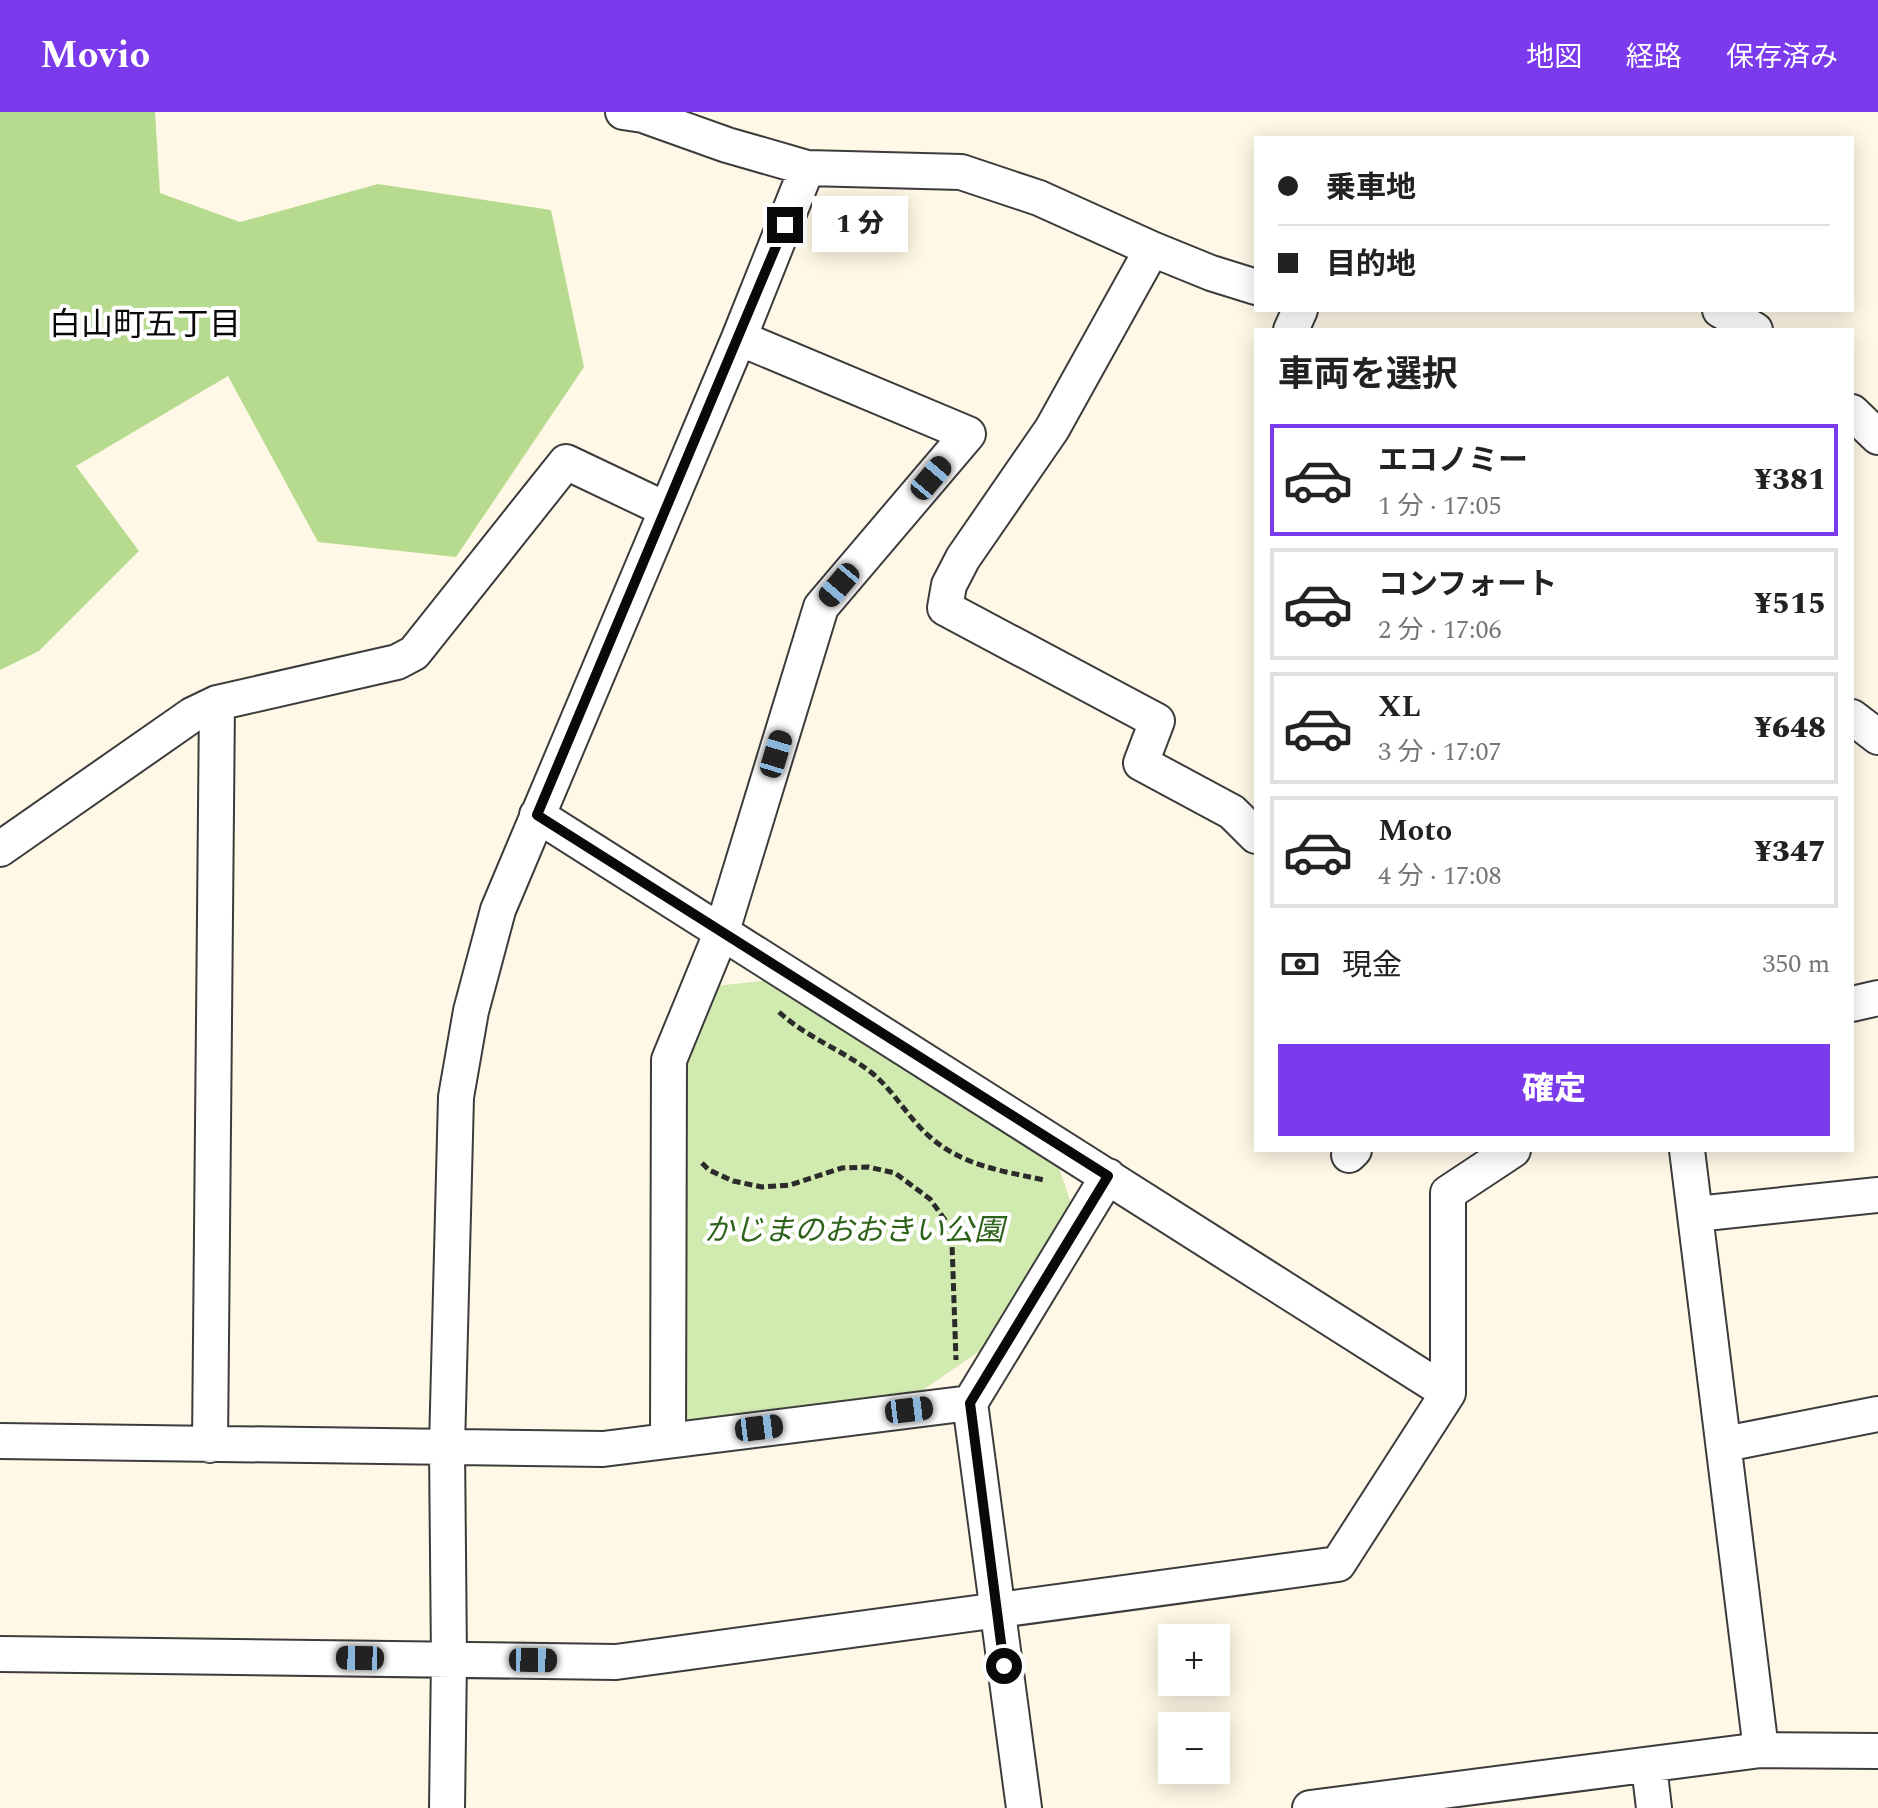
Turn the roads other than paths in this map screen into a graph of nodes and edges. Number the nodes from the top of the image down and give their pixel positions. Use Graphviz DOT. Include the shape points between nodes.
graph roads {
  1 [pos="623,112"];
  2 [pos="807,168"];
  3 [pos="1152,249"];
  4 [pos="1254,286"];
  5 [pos="1724,312"];
  6 [pos="1752,328"];
  7 [pos="739,338"];
  8 [pos="1854,414"];
  9 [pos="1878,437"];
  10 [pos="665,509"];
  11 [pos="217,703"];
  12 [pos="1854,719"];
  13 [pos="1878,737"];
  14 [pos="537,815"];
  15 [pos="1254,834"];
  16 [pos="0,849"];
  17 [pos="722,931"];
  18 [pos="1878,998"];
  19 [pos="1854,1004"];
  20 [pos="1510,1152"];
  21 [pos="1687,1152"];
  22 [pos="1108,1176"];
  23 [pos="1878,1195"];
  24 [pos="1696,1214"];
  25 [pos="1448,1393"];
  26 [pos="970,1403"];
  27 [pos="1878,1414"];
  28 [pos="668,1439"];
  29 [pos="0,1441"];
  30 [pos="1725,1444"];
  31 [pos="210,1445"];
  32 [pos="447,1447"];
  33 [pos="996,1609"];
  34 [pos="0,1654"];
  35 [pos="449,1659"];
  36 [pos="1761,1750"];
  37 [pos="1878,1751"];
  38 [pos="1649,1766"];
  39 [pos="447,1808"];
  40 [pos="1024,1808"];
  41 [pos="1310,1808"];
  42 [pos="1654,1808"];
  1 -- 2 [label="street"];
  2 -- 3 [label="street" via="961,172 1039,198"];
  2 -- 7 [label="street"];
  3 -- 4 [label="street"];
  3 -- 15 [label="street" via="1052,429 963,558 949,585 945,608 1157,721 1141,763 1232,812"];
  5 -- 6 [label="street"];
  7 -- 10 [label="street"];
  7 -- 17 [label="street" via="968,434 821,607"];
  8 -- 9 [label="street"];
  10 -- 11 [label="street" via="566,462 414,653 397,662"];
  10 -- 14 [label="street"];
  11 -- 16 [label="street"];
  11 -- 31 [label="street"];
  12 -- 13 [label="street"];
  14 -- 17 [label="street"];
  14 -- 32 [label="street" via="498,910 471,1011 456,1097"];
  17 -- 22 [label="street"];
  17 -- 28 [label="street" via="669,1060"];
  18 -- 19 [label="street"];
  20 -- 25 [label="street" via="1448,1193"];
  21 -- 24 [label="street"];
  22 -- 25 [label="street"];
  22 -- 26 [label="street"];
  23 -- 24 [label="street"];
  24 -- 30 [label="street"];
  25 -- 33 [label="street" via="1338,1564"];
  26 -- 28 [label="street"];
  26 -- 33 [label="street"];
  27 -- 30 [label="street"];
  28 -- 32 [label="street" via="603,1449"];
  29 -- 31 [label="street"];
  30 -- 36 [label="street"];
  31 -- 32 [label="street"];
  32 -- 35 [label="street"];
  33 -- 35 [label="street" via="616,1662"];
  33 -- 40 [label="street"];
  34 -- 35 [label="street"];
  35 -- 39 [label="street"];
  36 -- 37 [label="street"];
  36 -- 38 [label="street"];
  38 -- 41 [label="street"];
  38 -- 42 [label="street"];
}
